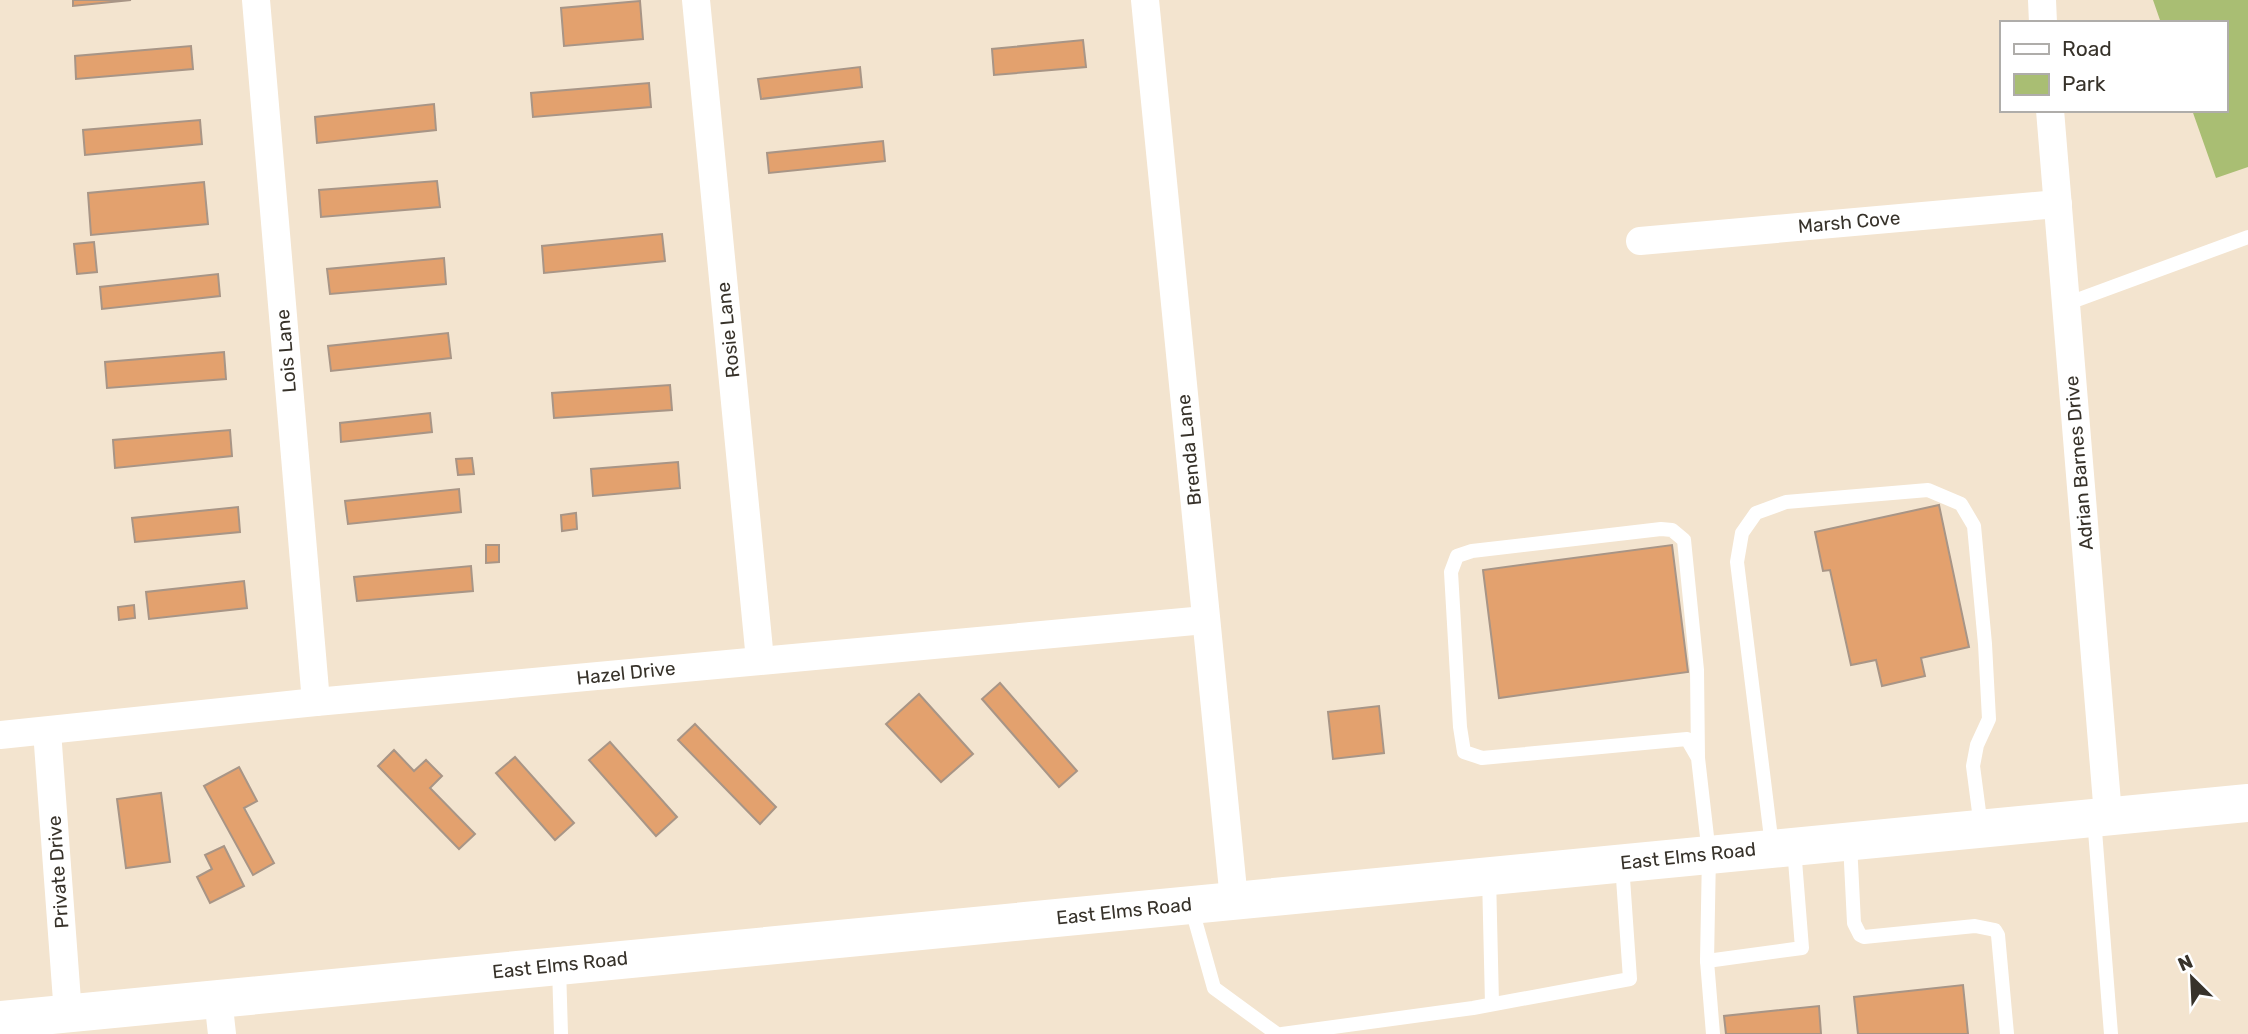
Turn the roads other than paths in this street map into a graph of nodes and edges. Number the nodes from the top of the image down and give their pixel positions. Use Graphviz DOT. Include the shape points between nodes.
graph roads {
  1 [pos="256,0"];
  2 [pos="696,0"];
  3 [pos="1145,0"];
  4 [pos="2042,0"];
  5 [pos="2043,21"];
  6 [pos="2050,112"];
  7 [pos="2058,204"];
  8 [pos="2248,237"];
  9 [pos="1640,241"];
  10 [pos="2066,304"];
  11 [pos="1205,620"];
  12 [pos="760,660"];
  13 [pos="316,702"];
  14 [pos="47,731"];
  15 [pos="0,735"];
  16 [pos="1698,758"];
  17 [pos="2248,803"];
  18 [pos="2101,816"];
  19 [pos="1981,827"];
  20 [pos="1849,840"];
  21 [pos="1783,846"];
  22 [pos="1709,854"];
  23 [pos="1622,862"];
  24 [pos="1489,875"];
  25 [pos="1234,900"];
  26 [pos="1191,904"];
  27 [pos="1707,961"];
  28 [pos="559,965"];
  29 [pos="1492,1004"];
  30 [pos="68,1014"];
  31 [pos="220,1016"];
  32 [pos="0,1020"];
  33 [pos="561,1034"];
  34 [pos="1280,1034"];
  35 [pos="1713,1034"];
  36 [pos="2007,1034"];
  37 [pos="2111,1034"];
  1 -- 13 [label="street, Lois Lane"];
  2 -- 12 [label="street, Rosie Lane"];
  3 -- 11 [label="street, Brenda Lane"];
  4 -- 5 [label="street"];
  6 -- 7 [label="street, Adrian Barnes Drive"];
  7 -- 9 [label="street, Marsh Cove"];
  7 -- 10 [label="street, Adrian Barnes Drive"];
  8 -- 10 [label="lane"];
  10 -- 18 [label="street, Adrian Barnes Drive"];
  11 -- 12 [label="street, Hazel Drive"];
  11 -- 25 [label="street, Brenda Lane"];
  12 -- 13 [label="street, Hazel Drive"];
  13 -- 14 [label="street, Hazel Drive"];
  14 -- 15 [label="street, Hazel Drive"];
  14 -- 30 [label="street, Private Drive"];
  16 -- 16 [label="lane" via="1687,738 1482,758 1464,752 1451,572 1457,556 1661,530 1672,530 1685,540 1697,670"];
  16 -- 22 [label="lane"];
  17 -- 18 [label="main road, East Elms Road"];
  18 -- 19 [label="main road, East Elms Road"];
  18 -- 37 [label="lane"];
  19 -- 20 [label="main road, East Elms Road"];
  19 -- 21 [label="lane" via="1973,766 1989,719 1985,644 1974,526 1961,504 1928,490 1786,502 1756,513 1742,533 1737,562"];
  20 -- 21 [label="main road, East Elms Road"];
  20 -- 36 [label="lane" via="1854,923 1860,935 1976,926 1995,930"];
  21 -- 22 [label="main road, East Elms Road"];
  21 -- 27 [label="lane" via="1802,948"];
  22 -- 23 [label="main road, East Elms Road"];
  22 -- 27 [label="lane"];
  23 -- 24 [label="main road, East Elms Road"];
  23 -- 29 [label="lane" via="1630,979"];
  24 -- 25 [label="main road, East Elms Road"];
  24 -- 29 [label="lane"];
  25 -- 26 [label="main road, East Elms Road"];
  26 -- 28 [label="main road, East Elms Road"];
  26 -- 34 [label="lane" via="1214,988"];
  27 -- 35 [label="lane"];
  28 -- 31 [label="main road, East Elms Road"];
  28 -- 33 [label="lane"];
  29 -- 34 [label="lane"];
  30 -- 31 [label="main road, East Elms Road"];
  30 -- 32 [label="main road, East Elms Road"];
}
